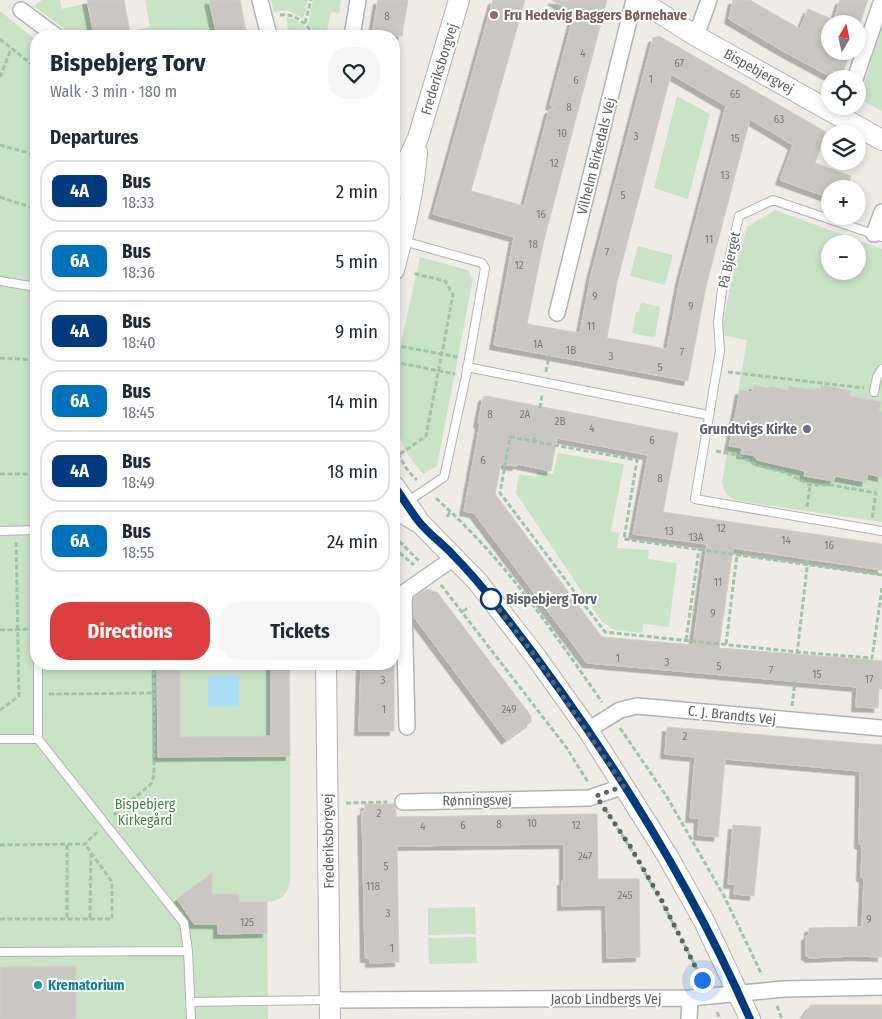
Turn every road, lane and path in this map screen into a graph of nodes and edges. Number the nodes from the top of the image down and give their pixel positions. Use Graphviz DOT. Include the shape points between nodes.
graph roads {
  1 [pos="260,0"];
  2 [pos="311,0"];
  3 [pos="358,0"];
  4 [pos="459,0"];
  5 [pos="634,0"];
  6 [pos="639,0"];
  7 [pos="709,0"];
  8 [pos="882,0"];
  9 [pos="20,10"];
  10 [pos="264,16"];
  11 [pos="306,23"];
  12 [pos="48,30"];
  13 [pos="268,30"];
  14 [pos="310,30"];
  15 [pos="353,30"];
  16 [pos="696,36"];
  17 [pos="0,39"];
  18 [pos="11,49"];
  19 [pos="30,63"];
  20 [pos="858,70"];
  21 [pos="0,77"];
  22 [pos="821,100"];
  23 [pos="848,115"];
  24 [pos="418,138"];
  25 [pos="882,140"];
  26 [pos="0,144"];
  27 [pos="30,153"];
  28 [pos="400,177"];
  29 [pos="0,197"];
  30 [pos="30,207"];
  31 [pos="882,212"];
  32 [pos="400,234"];
  33 [pos="878,236"];
  34 [pos="400,240"];
  35 [pos="400,270"];
  36 [pos="0,280"];
  37 [pos="30,286"];
  38 [pos="557,312"];
  39 [pos="400,346"];
  40 [pos="442,355"];
  41 [pos="0,358"];
  42 [pos="30,360"];
  43 [pos="400,363"];
  44 [pos="467,368"];
  45 [pos="882,369"];
  46 [pos="439,370"];
  47 [pos="716,370"];
  48 [pos="874,392"];
  49 [pos="708,416"];
  50 [pos="535,434"];
  51 [pos="534,442"];
  52 [pos="703,449"];
  53 [pos="400,454"];
  54 [pos="0,474"];
  55 [pos="30,474"];
  56 [pos="810,485"];
  57 [pos="400,505"];
  58 [pos="450,512"];
  59 [pos="447,517"];
  60 [pos="805,519"];
  61 [pos="870,529"];
  62 [pos="16,530"];
  63 [pos="30,530"];
  64 [pos="0,531"];
  65 [pos="882,531"];
  66 [pos="400,543"];
  67 [pos="699,549"];
  68 [pos="400,553"];
  69 [pos="737,554"];
  70 [pos="455,557"];
  71 [pos="808,561"];
  72 [pos="429,575"];
  73 [pos="882,575"];
  74 [pos="882,588"];
  75 [pos="470,607"];
  76 [pos="463,611"];
  77 [pos="30,629"];
  78 [pos="0,630"];
  79 [pos="18,630"];
  80 [pos="686,640"];
  81 [pos="726,644"];
  82 [pos="797,653"];
  83 [pos="38,670"];
  84 [pos="154,670"];
  85 [pos="326,670"];
  86 [pos="794,681"];
  87 [pos="154,693"];
  88 [pos="38,694"];
  89 [pos="0,710"];
  90 [pos="790,721"];
  91 [pos="407,727"];
  92 [pos="882,728"];
  93 [pos="588,730"];
  94 [pos="0,739"];
  95 [pos="38,739"];
  96 [pos="624,786"];
  97 [pos="596,796"];
  98 [pos="403,802"];
  99 [pos="327,803"];
  100 [pos="104,823"];
  101 [pos="67,844"];
  102 [pos="85,844"];
  103 [pos="0,845"];
  104 [pos="91,852"];
  105 [pos="90,918"];
  106 [pos="0,919"];
  107 [pos="67,919"];
  108 [pos="188,950"];
  109 [pos="0,952"];
  110 [pos="882,988"];
  111 [pos="739,994"];
  112 [pos="710,996"];
  113 [pos="690,998"];
  114 [pos="190,1002"];
  115 [pos="330,1009"];
  116 [pos="190,1019"];
  117 [pos="689,1019"];
  118 [pos="720,1019"];
  119 [pos="750,1019"];
  1 -- 10 [label="street"];
  2 -- 11 [label="path"];
  3 -- 15 [label="street"];
  4 -- 24 [label="street, Frederiksborgvej"];
  5 -- 38 [label="street, Vilhelm Birkedals Vej"];
  6 -- 16 [label="street, Bispebjergvej"];
  7 -- 16 [label="street"];
  8 -- 20 [label="street"];
  9 -- 12 [label="street"];
  10 -- 11 [label="path" via="288,14"];
  10 -- 13 [label="street"];
  11 -- 14 [label="path"];
  16 -- 22 [label="street, Bispebjergvej"];
  17 -- 18 [label="path"];
  18 -- 19 [label="path"];
  18 -- 21 [label="path"];
  23 -- 25 [label="street, Bispebjergvej"];
  24 -- 28 [label="street, Frederiksborgvej"];
  24 -- 32 [label="street, Frederiksborgvej" via="408,216"];
  26 -- 27 [label="path"];
  29 -- 30 [label="path"];
  31 -- 33 [label="street, På Bjerget"];
  33 -- 47 [label="lane, På Bjerget" via="772,200 739,216 722,290 718,322 720,351"];
  34 -- 44 [label="lane" via="482,263 485,268"];
  35 -- 40 [label="path" via="445,281 453,295"];
  36 -- 37 [label="lane"];
  39 -- 40 [label="path"];
  40 -- 44 [label="path"];
  40 -- 46 [label="path"];
  41 -- 42 [label="path"];
  43 -- 46 [label="path"];
  44 -- 46 [label="path"];
  44 -- 49 [label="lane"];
  44 -- 57 [label="lane" via="444,476"];
  45 -- 48 [label="lane" via="876,378"];
  46 -- 53 [label="path" via="426,436"];
  47 -- 48 [label="path" via="862,387"];
  47 -- 49 [label="lane, På Bjerget"];
  49 -- 52 [label="lane, På Bjerget"];
  50 -- 51 [label="path"];
  51 -- 67 [label="path" via="637,460 624,539"];
  51 -- 80 [label="path" via="510,437 500,493 605,632"];
  52 -- 56 [label="path" via="737,455"];
  52 -- 60 [label="lane, På Bjerget" via="695,499"];
  54 -- 55 [label="path"];
  56 -- 60 [label="path"];
  56 -- 61 [label="path" via="831,485 876,493"];
  57 -- 70 [label="street"];
  58 -- 59 [label="path"];
  60 -- 61 [label="lane, På Bjerget"];
  61 -- 65 [label="lane, På Bjerget"];
  62 -- 63 [label="lane"];
  62 -- 64 [label="lane"];
  62 -- 79 [label="path"];
  66 -- 72 [label="path"];
  67 -- 69 [label="path"];
  67 -- 80 [label="path"];
  68 -- 72 [label="path"];
  69 -- 71 [label="path"];
  69 -- 81 [label="path"];
  70 -- 72 [label="street"];
  70 -- 93 [label="street" via="536,657"];
  71 -- 73 [label="path"];
  71 -- 82 [label="path"];
  72 -- 76 [label="path"];
  72 -- 91 [label="street" via="406,592 404,602"];
  74 -- 82 [label="path" via="872,658"];
  75 -- 76 [label="path"];
  76 -- 97 [label="path" via="566,747"];
  77 -- 79 [label="path"];
  78 -- 79 [label="path"];
  79 -- 89 [label="path" via="19,696"];
  80 -- 81 [label="path"];
  81 -- 82 [label="path"];
  83 -- 88 [label="lane"];
  84 -- 87 [label="path"];
  85 -- 99 [label="street, Frederiksborgvej"];
  86 -- 90 [label="path"];
  87 -- 88 [label="path"];
  87 -- 100 [label="path" via="154,776 151,784"];
  88 -- 95 [label="lane"];
  90 -- 92 [label="street, C. J. Brandts Vej"];
  90 -- 93 [label="street, C. J. Brandts Vej" via="637,706 620,710"];
  93 -- 96 [label="street"];
  94 -- 95 [label="lane"];
  95 -- 100 [label="lane"];
  96 -- 97 [label="street, Rønningsvej"];
  96 -- 111 [label="street" via="667,854"];
  97 -- 98 [label="street, Rønningsvej"];
  97 -- 112 [label="path" via="662,901"];
  98 -- 99 [label="path"];
  99 -- 115 [label="street, Frederiksborgvej"];
  100 -- 102 [label="path"];
  100 -- 108 [label="lane" via="184,923"];
  101 -- 102 [label="path"];
  101 -- 103 [label="path"];
  101 -- 107 [label="path"];
  102 -- 104 [label="path"];
  104 -- 105 [label="path"];
  104 -- 105 [label="path" via="112,882 112,918"];
  105 -- 107 [label="path"];
  106 -- 107 [label="path"];
  108 -- 109 [label="lane"];
  108 -- 114 [label="lane"];
  110 -- 111 [label="street, Jacob Lindbergs Vej" via="784,989"];
  111 -- 112 [label="street, Jacob Lindbergs Vej"];
  111 -- 119 [label="street"];
  112 -- 113 [label="street, Jacob Lindbergs Vej"];
  112 -- 118 [label="path"];
  113 -- 115 [label="street, Jacob Lindbergs Vej"];
  113 -- 117 [label="street"];
  114 -- 115 [label="lane"];
  114 -- 116 [label="lane"];
}
